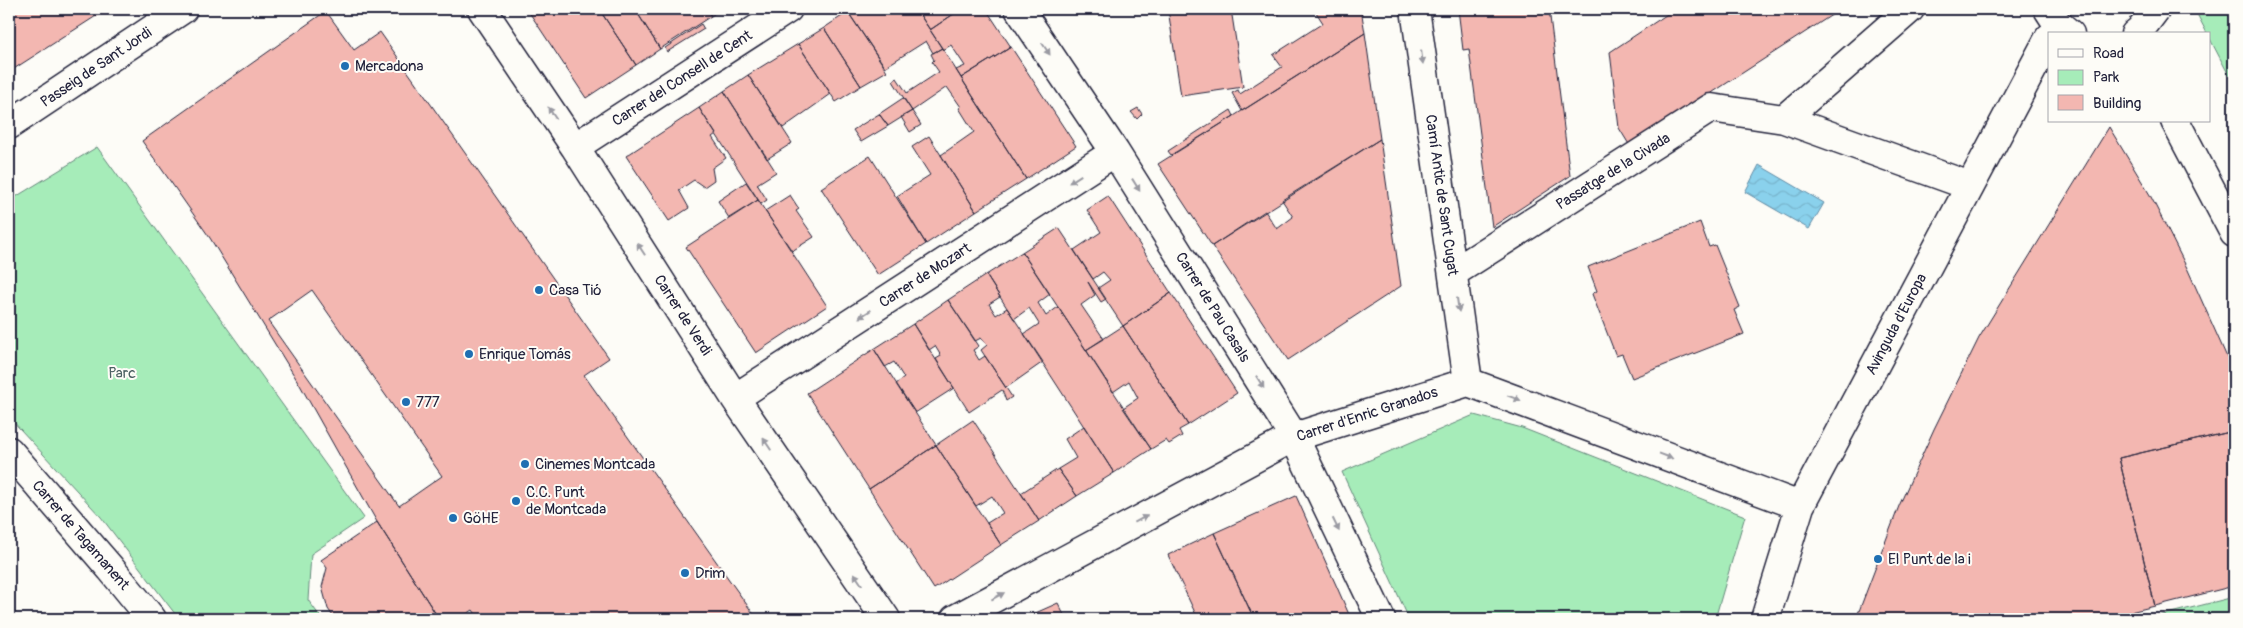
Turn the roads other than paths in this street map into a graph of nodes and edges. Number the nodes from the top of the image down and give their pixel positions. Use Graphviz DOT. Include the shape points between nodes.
graph roads {
  1 [pos="184,9"];
  2 [pos="482,9"];
  3 [pos="788,9"];
  4 [pos="1019,9"];
  5 [pos="1416,9"];
  6 [pos="1910,9"];
  7 [pos="2156,9"];
  8 [pos="2138,32"];
  9 [pos="2048,40"];
  10 [pos="1784,119"];
  11 [pos="2176,122"];
  12 [pos="9,125"];
  13 [pos="575,147"];
  14 [pos="1115,152"];
  15 [pos="1970,186"];
  16 [pos="2234,234"];
  17 [pos="1453,273"];
  18 [pos="1468,382"];
  19 [pos="735,398"];
  20 [pos="1294,437"];
  21 [pos="9,451"];
  22 [pos="1800,506"];
  23 [pos="152,619"];
  24 [pos="886,619"];
  25 [pos="955,619"];
  26 [pos="1381,619"];
  27 [pos="1765,619"];
  1 -- 12 [label="street, Passeig de Sant Jordi"];
  13 -- 2 [label="street, Carrer de Verdi, one-way"];
  3 -- 13 [label="street, Carrer del Consell de Cent"];
  4 -- 14 [label="street, Carrer de Pau Casals, one-way"];
  5 -- 17 [label="street, Camí Antic de Sant Cugat, one-way"];
  6 -- 10 [label="street"];
  7 -- 8 [label="street"];
  9 -- 15 [label="street, Avinguda d'Europa"];
  10 -- 15 [label="street, Passatge de la Civada"];
  10 -- 17 [label="street, Passatge de la Civada" via="1711,108"];
  11 -- 16 [label="street"];
  19 -- 13 [label="street, Carrer de Verdi, one-way"];
  14 -- 19 [label="street, Carrer de Mozart, one-way"];
  14 -- 20 [label="street, Carrer de Pau Casals, one-way"];
  15 -- 22 [label="street, Avinguda d'Europa"];
  17 -- 18 [label="street, Camí Antic de Sant Cugat, one-way"];
  18 -- 20 [label="street, Carrer d'Enric Granados"];
  18 -- 22 [label="street, one-way"];
  24 -- 19 [label="street, Carrer de Verdi, one-way"];
  25 -- 20 [label="street, Carrer d'Enric Granados, one-way"];
  20 -- 26 [label="street, Carrer de Pau Casals, one-way"];
  21 -- 23 [label="street, Carrer de Tagamanent"];
  22 -- 27 [label="street, Avinguda d'Europa"];
}
